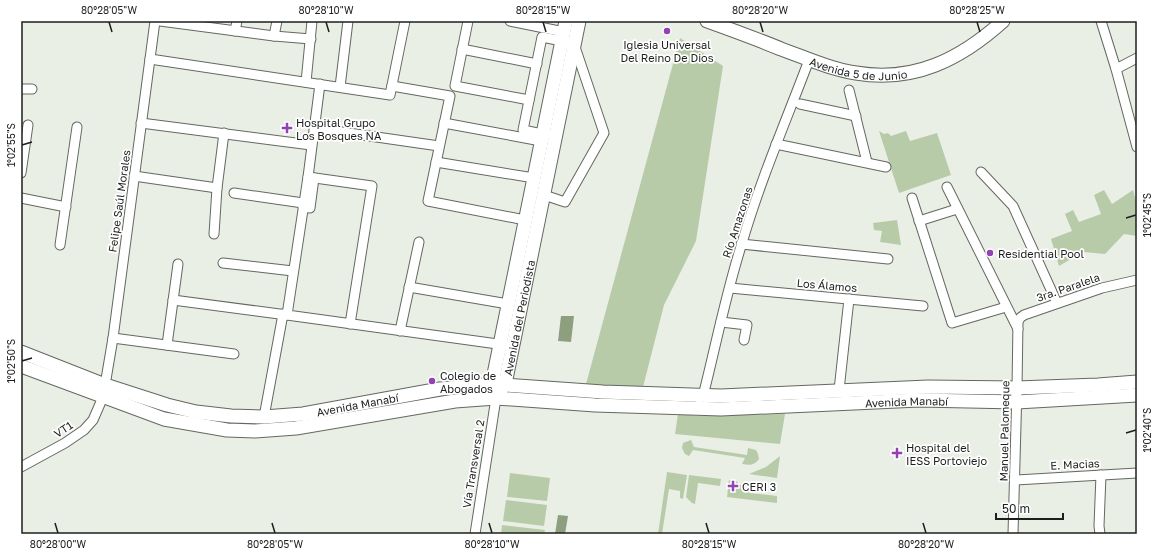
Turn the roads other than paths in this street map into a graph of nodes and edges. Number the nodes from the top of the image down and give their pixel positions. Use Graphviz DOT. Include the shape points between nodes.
graph roads {
  1 [pos="155,21"];
  2 [pos="160,21"];
  3 [pos="237,21"];
  4 [pos="277,21"];
  5 [pos="312,21"];
  6 [pos="348,21"];
  7 [pos="405,21"];
  8 [pos="468,21"];
  9 [pos="510,21"];
  10 [pos="579,21"];
  11 [pos="707,21"];
  12 [pos="1003,21"];
  13 [pos="1101,21"];
  14 [pos="197,24"];
  15 [pos="235,31"];
  16 [pos="274,36"];
  17 [pos="568,37"];
  18 [pos="311,39"];
  19 [pos="462,49"];
  20 [pos="1137,58"];
  21 [pos="150,60"];
  22 [pos="809,60"];
  23 [pos="537,64"];
  24 [pos="1116,69"];
  25 [pos="306,82"];
  26 [pos="320,84"];
  27 [pos="392,86"];
  28 [pos="340,87"];
  29 [pos="21,89"];
  30 [pos="32,89"];
  31 [pos="849,90"];
  32 [pos="529,100"];
  33 [pos="800,104"];
  34 [pos="856,116"];
  35 [pos="141,123"];
  36 [pos="444,123"];
  37 [pos="28,125"];
  38 [pos="77,127"];
  39 [pos="314,128"];
  40 [pos="224,133"];
  41 [pos="546,137"];
  42 [pos="776,144"];
  43 [pos="311,145"];
  44 [pos="439,146"];
  45 [pos="1137,147"];
  46 [pos="436,162"];
  47 [pos="867,162"];
  48 [pos="886,167"];
  49 [pos="981,172"];
  50 [pos="21,173"];
  51 [pos="134,176"];
  52 [pos="311,178"];
  53 [pos="534,178"];
  54 [pos="947,187"];
  55 [pos="217,188"];
  56 [pos="234,193"];
  57 [pos="544,195"];
  58 [pos="21,198"];
  59 [pos="912,198"];
  60 [pos="303,205"];
  61 [pos="66,207"];
  62 [pos="957,209"];
  63 [pos="525,220"];
  64 [pos="919,221"];
  65 [pos="214,234"];
  66 [pos="419,242"];
  67 [pos="741,244"];
  68 [pos="60,245"];
  69 [pos="888,259"];
  70 [pos="223,263"];
  71 [pos="178,264"];
  72 [pos="294,271"];
  73 [pos="1137,280"];
  74 [pos="409,287"];
  75 [pos="730,288"];
  76 [pos="849,299"];
  77 [pos="173,300"];
  78 [pos="1057,303"];
  79 [pos="508,304"];
  80 [pos="923,306"];
  81 [pos="1006,307"];
  82 [pos="285,315"];
  83 [pos="721,322"];
  84 [pos="350,324"];
  85 [pos="1018,329"];
  86 [pos="400,331"];
  87 [pos="113,338"];
  88 [pos="744,340"];
  89 [pos="167,345"];
  90 [pos="506,345"];
  91 [pos="21,352"];
  92 [pos="234,354"];
  93 [pos="21,366"];
  94 [pos="1137,382"];
  95 [pos="492,384"];
  96 [pos="505,384"];
  97 [pos="1018,388"];
  98 [pos="839,390"];
  99 [pos="104,391"];
  100 [pos="1137,395"];
  101 [pos="703,396"];
  102 [pos="496,398"];
  103 [pos="1017,402"];
  104 [pos="676,408"];
  105 [pos="264,417"];
  106 [pos="21,467"];
  107 [pos="1137,473"];
  108 [pos="1100,475"];
  109 [pos="1015,480"];
  110 [pos="474,534"];
  111 [pos="1013,534"];
  112 [pos="1100,534"];
  1 -- 21 [label="street, Felipe Saúl Morales"];
  2 -- 14 [label="street"];
  3 -- 15 [label="street"];
  4 -- 16 [label="street"];
  5 -- 18 [label="street"];
  6 -- 28 [label="street"];
  7 -- 27 [label="street"];
  8 -- 19 [label="street"];
  9 -- 17 [label="street"];
  10 -- 17 [label="main road, Avenida del Periodista"];
  11 -- 22 [label="main road, Avenida 5 de Junio"];
  12 -- 22 [label="main road, Avenida 5 de Junio" via="962,53 915,72 857,74"];
  13 -- 24 [label="street"];
  14 -- 15 [label="street"];
  15 -- 16 [label="street"];
  16 -- 18 [label="street"];
  17 -- 23 [label="street" via="542,37"];
  17 -- 41 [label="main road, Avenida del Periodista"];
  17 -- 57 [label="street" via="604,133 566,202"];
  18 -- 25 [label="street"];
  19 -- 23 [label="street"];
  19 -- 32 [label="street" via="455,86"];
  20 -- 24 [label="street"];
  21 -- 25 [label="street"];
  21 -- 35 [label="street, Felipe Saúl Morales"];
  22 -- 42 [label="street, Río Amazonas"];
  23 -- 32 [label="street"];
  24 -- 45 [label="street"];
  25 -- 26 [label="street"];
  26 -- 28 [label="street"];
  26 -- 39 [label="street"];
  27 -- 28 [label="street" via="390,94"];
  27 -- 36 [label="street" via="450,96"];
  29 -- 30 [label="street"];
  31 -- 34 [label="street"];
  32 -- 41 [label="street" via="523,130"];
  33 -- 34 [label="street"];
  34 -- 47 [label="street"];
  35 -- 40 [label="street"];
  35 -- 51 [label="street, Felipe Saúl Morales"];
  36 -- 41 [label="street"];
  36 -- 44 [label="street"];
  37 -- 50 [label="street"];
  38 -- 61 [label="street"];
  39 -- 43 [label="street"];
  39 -- 44 [label="street"];
  40 -- 43 [label="street"];
  40 -- 55 [label="street"];
  41 -- 53 [label="main road, Avenida del Periodista"];
  41 -- 57 [label="main road, Avenida del Periodista"];
  42 -- 47 [label="street"];
  42 -- 67 [label="street, Río Amazonas"];
  43 -- 52 [label="street"];
  44 -- 46 [label="street"];
  46 -- 53 [label="street"];
  46 -- 63 [label="street" via="428,201"];
  47 -- 48 [label="street"];
  49 -- 78 [label="street" via="1013,206"];
  51 -- 55 [label="street"];
  51 -- 87 [label="street, Felipe Saúl Morales"];
  52 -- 60 [label="street"];
  52 -- 84 [label="street" via="372,186"];
  53 -- 63 [label="main road, Avenida del Periodista"];
  54 -- 62 [label="street"];
  55 -- 65 [label="street"];
  56 -- 60 [label="street"];
  57 -- 90 [label="main road, Avenida del Periodista"];
  58 -- 61 [label="street"];
  59 -- 64 [label="street"];
  60 -- 72 [label="street"];
  61 -- 68 [label="street"];
  62 -- 64 [label="street"];
  62 -- 81 [label="street"];
  63 -- 79 [label="main road, Avenida del Periodista"];
  64 -- 81 [label="street" via="952,323"];
  66 -- 74 [label="street"];
  67 -- 69 [label="street"];
  67 -- 75 [label="street, Río Amazonas"];
  70 -- 72 [label="street"];
  71 -- 77 [label="street"];
  72 -- 82 [label="street"];
  73 -- 78 [label="street, 3ra. Paralela"];
  74 -- 79 [label="street"];
  74 -- 86 [label="street"];
  75 -- 76 [label="street, Los Álamos"];
  75 -- 83 [label="street, Río Amazonas"];
  76 -- 80 [label="street, Los Álamos"];
  76 -- 98 [label="street"];
  77 -- 82 [label="street"];
  77 -- 89 [label="street"];
  78 -- 85 [label="street, 3ra. Paralela" via="1024,315 1018,322"];
  79 -- 90 [label="main road, Avenida del Periodista"];
  81 -- 85 [label="street"];
  82 -- 84 [label="street"];
  82 -- 105 [label="street"];
  83 -- 88 [label="street" via="747,325"];
  83 -- 101 [label="street, Río Amazonas"];
  84 -- 86 [label="street"];
  85 -- 97 [label="street, Manuel Palomeque"];
  86 -- 90 [label="street"];
  87 -- 89 [label="street"];
  87 -- 99 [label="street, Felipe Saúl Morales"];
  89 -- 92 [label="street"];
  90 -- 95 [label="main road, Avenida del Periodista"];
  90 -- 96 [label="main road, Avenida del Periodista"];
  91 -- 99 [label="main road, Avenida Manabí"];
  93 -- 99 [label="main road, Avenida Manabí" via="84,389"];
  94 -- 97 [label="main road, Avenida Manabí"];
  95 -- 96 [label="main road, Avenida Manabí"];
  95 -- 102 [label="main road, Avenida del Periodista"];
  95 -- 105 [label="main road, Avenida Manabí" via="440,389 303,414"];
  96 -- 101 [label="main road, Avenida Manabí" via="603,392"];
  96 -- 102 [label="main road, Avenida del Periodista"];
  97 -- 98 [label="main road, Avenida Manabí" via="928,387"];
  97 -- 103 [label="street, Manuel Palomeque"];
  98 -- 101 [label="main road, Avenida Manabí"];
  99 -- 102 [label="main road, Avenida Manabí" via="164,419 220,429 255,431 296,428 455,401"];
  99 -- 105 [label="main road, Avenida Manabí" via="196,412"];
  99 -- 106 [label="street, VT1" via="94,420 84,430"];
  100 -- 103 [label="main road, Avenida Manabí"];
  101 -- 104 [label="street, Avenida Manabí"];
  102 -- 104 [label="main road, Avenida Manabí"];
  102 -- 110 [label="street, Vía Transversal 2"];
  103 -- 104 [label="main road, Avenida Manabí" via="919,400 721,409"];
  103 -- 109 [label="street, Manuel Palomeque"];
  107 -- 108 [label="street, E. Macias"];
  108 -- 109 [label="street, E. Macias"];
  108 -- 112 [label="street"];
  109 -- 111 [label="street, Manuel Palomeque"];
}
